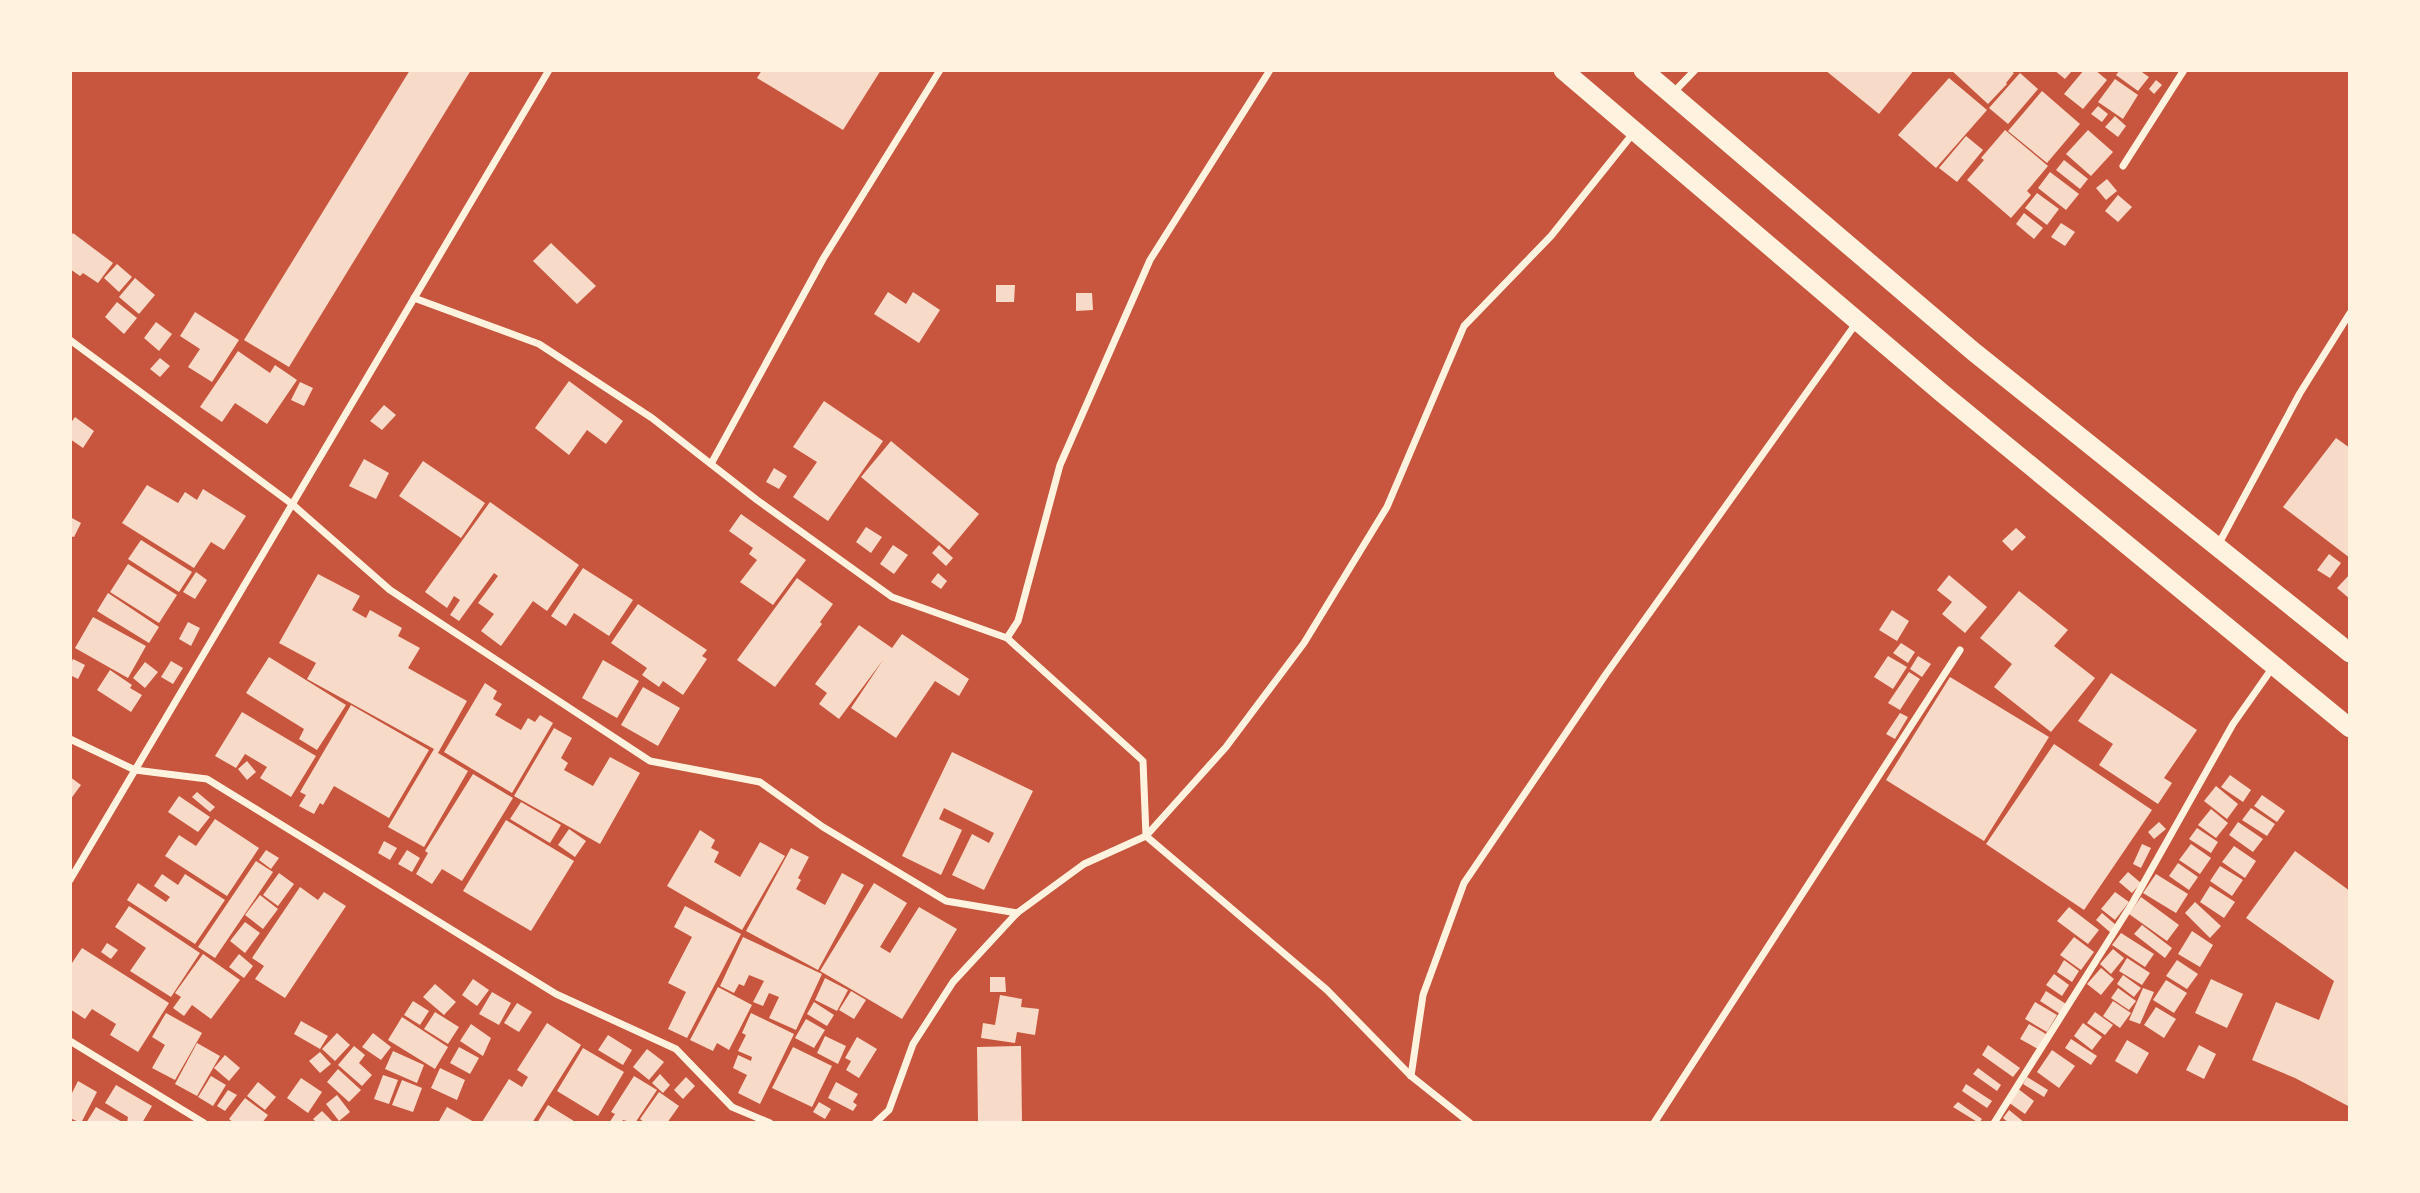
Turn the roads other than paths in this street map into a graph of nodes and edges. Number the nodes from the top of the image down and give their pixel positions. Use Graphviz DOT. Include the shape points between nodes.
graph roads {
  1 [pos="549,70"];
  2 [pos="940,70"];
  3 [pos="1270,70"];
  4 [pos="1563,70"];
  5 [pos="1643,70"];
  6 [pos="1695,70"];
  7 [pos="2184,70"];
  8 [pos="1671,94"];
  9 [pos="1635,131"];
  10 [pos="2123,166"];
  11 [pos="414,298"];
  12 [pos="2350,313"];
  13 [pos="1857,321"];
  14 [pos="70,340"];
  15 [pos="711,464"];
  16 [pos="292,504"];
  17 [pos="2217,547"];
  18 [pos="1007,638"];
  19 [pos="1960,650"];
  20 [pos="2350,653"];
  21 [pos="2274,666"];
  22 [pos="2350,727"];
  23 [pos="70,739"];
  24 [pos="135,770"];
  25 [pos="1146,836"];
  26 [pos="70,880"];
  27 [pos="1017,913"];
  28 [pos="70,1041"];
  29 [pos="1411,1076"];
  30 [pos="204,1123"];
  31 [pos="770,1123"];
  32 [pos="875,1123"];
  33 [pos="1470,1123"];
  34 [pos="1654,1123"];
  35 [pos="1994,1123"];
  1 -- 11 [label="street"];
  2 -- 15 [label="street" via="823,260"];
  3 -- 18 [label="street" via="1150,260 1060,465 1018,621"];
  4 -- 9 [label="highway"];
  5 -- 8 [label="highway"];
  6 -- 8 [label="street"];
  7 -- 10 [label="street"];
  8 -- 17 [label="highway" via="1974,352"];
  9 -- 13 [label="highway"];
  9 -- 25 [label="street" via="1551,236 1464,326 1387,507 1304,643 1226,747"];
  11 -- 15 [label="street" via="539,344 652,418"];
  11 -- 16 [label="street"];
  12 -- 17 [label="street" via="2300,393"];
  13 -- 21 [label="highway"];
  13 -- 29 [label="street" via="1605,674 1465,883 1423,995"];
  14 -- 16 [label="street"];
  15 -- 18 [label="street" via="892,597"];
  16 -- 24 [label="street"];
  16 -- 27 [label="street" via="390,590 650,761 760,782 823,827 946,901"];
  17 -- 20 [label="highway"];
  18 -- 25 [label="street" via="1143,761"];
  19 -- 34 [label="street"];
  21 -- 22 [label="highway"];
  21 -- 35 [label="street" via="2233,724 2133,902"];
  23 -- 24 [label="street"];
  24 -- 26 [label="street"];
  24 -- 31 [label="street" via="207,779 556,994 676,1049 732,1107"];
  25 -- 27 [label="street" via="1084,864"];
  25 -- 29 [label="street" via="1327,990"];
  27 -- 32 [label="street" via="953,982 913,1044 889,1110"];
  28 -- 30 [label="street"];
  29 -- 33 [label="street"];
}
